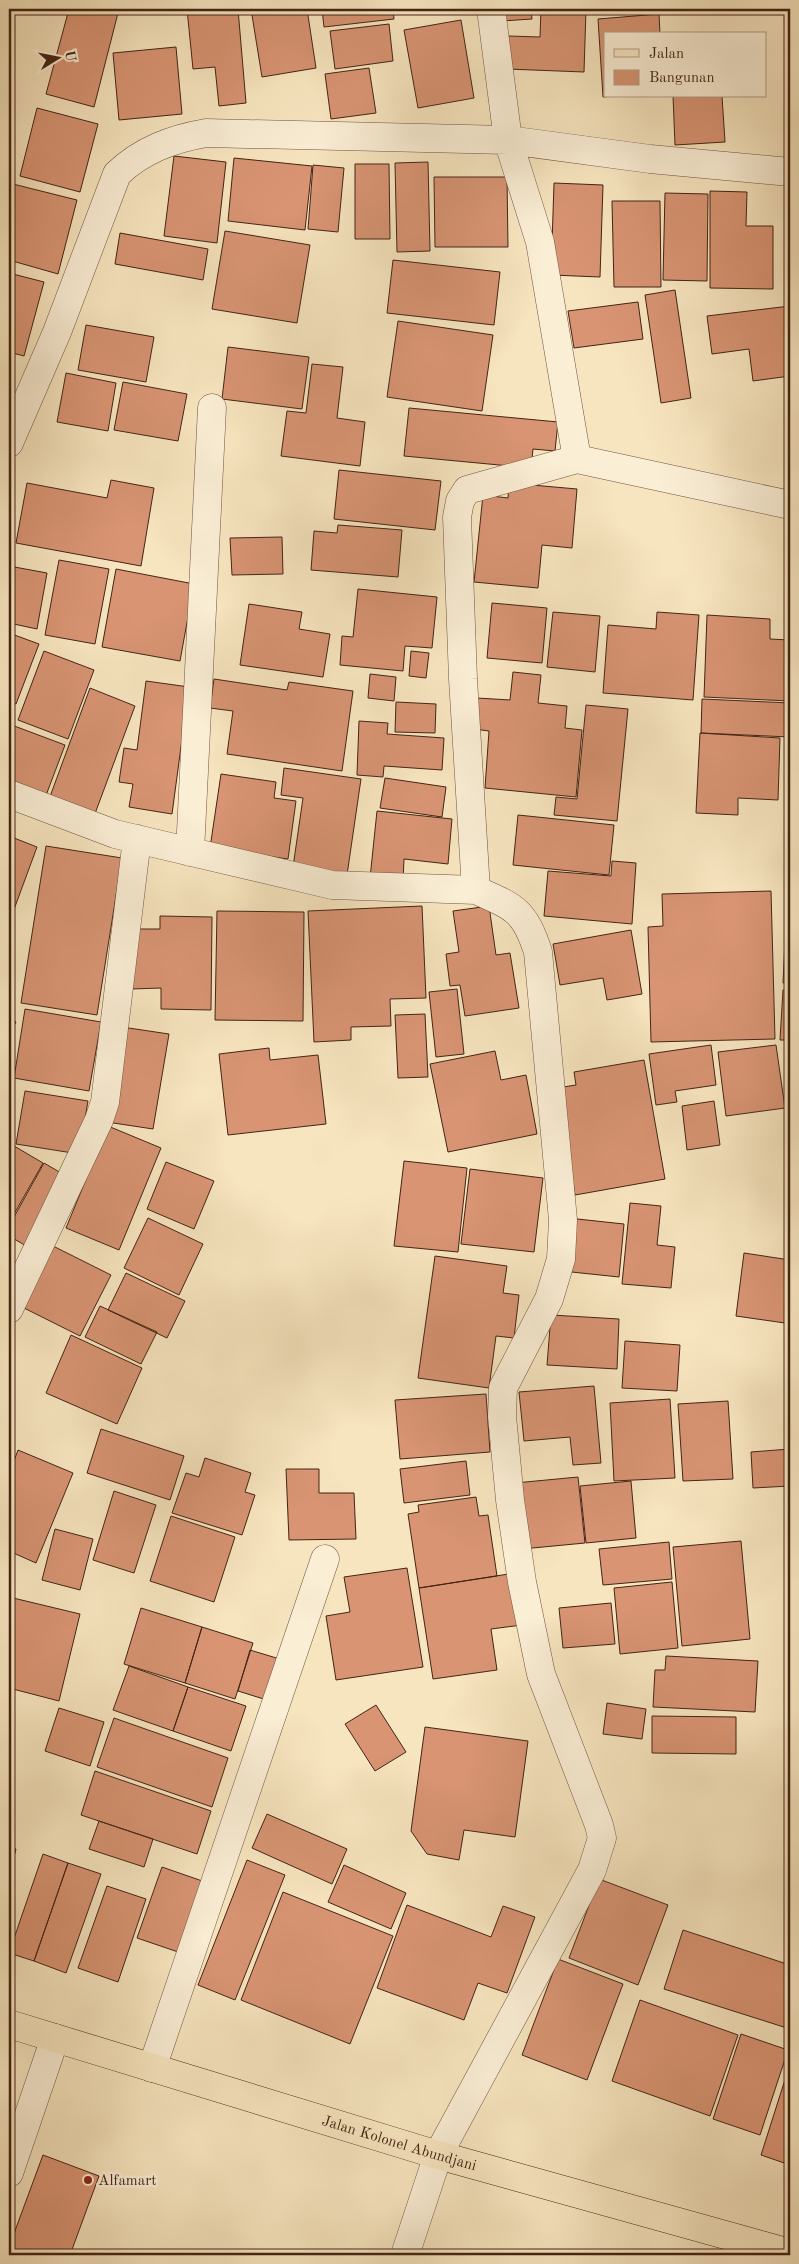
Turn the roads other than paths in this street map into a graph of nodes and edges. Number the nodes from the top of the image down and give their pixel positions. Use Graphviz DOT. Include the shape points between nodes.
graph roads {
  1 [pos="491,9"];
  2 [pos="508,140"];
  3 [pos="790,172"];
  4 [pos="212,408"];
  5 [pos="9,443"];
  6 [pos="577,459"];
  7 [pos="790,505"];
  8 [pos="9,794"];
  9 [pos="138,839"];
  10 [pos="190,852"];
  11 [pos="476,890"];
  12 [pos="18,1261"];
  13 [pos="9,1309"];
  14 [pos="325,1559"];
  15 [pos="9,2024"];
  16 [pos="55,2038"];
  17 [pos="152,2068"];
  18 [pos="438,2155"];
  19 [pos="9,2173"];
  20 [pos="790,2252"];
  21 [pos="405,2255"];
  1 -- 2 [label="street"];
  2 -- 3 [label="street" via="650,159"];
  2 -- 5 [label="street" via="206,133 180,138 132,159 117,174 57,332"];
  2 -- 6 [label="street" via="540,242"];
  4 -- 10 [label="street"];
  6 -- 7 [label="street"];
  6 -- 11 [label="street" via="467,490 460,501 457,516 463,679"];
  8 -- 9 [label="street" via="115,834"];
  9 -- 10 [label="street"];
  9 -- 12 [label="street" via="105,1102 99,1120"];
  10 -- 11 [label="street" via="332,885"];
  11 -- 18 [label="street" via="513,907 525,920 538,952 564,1220 561,1259 549,1299 503,1388 502,1416 522,1582 541,1674 602,1838 592,1870"];
  12 -- 13 [label="street"];
  14 -- 17 [label="street"];
  15 -- 16 [label="main road, Jalan Kolonel Abundjani"];
  16 -- 17 [label="main road, Jalan Kolonel Abundjani"];
  16 -- 19 [label="street"];
  17 -- 18 [label="main road, Jalan Kolonel Abundjani"];
  18 -- 20 [label="main road, Jalan Kolonel Abundjani"];
  18 -- 21 [label="street"];
}
